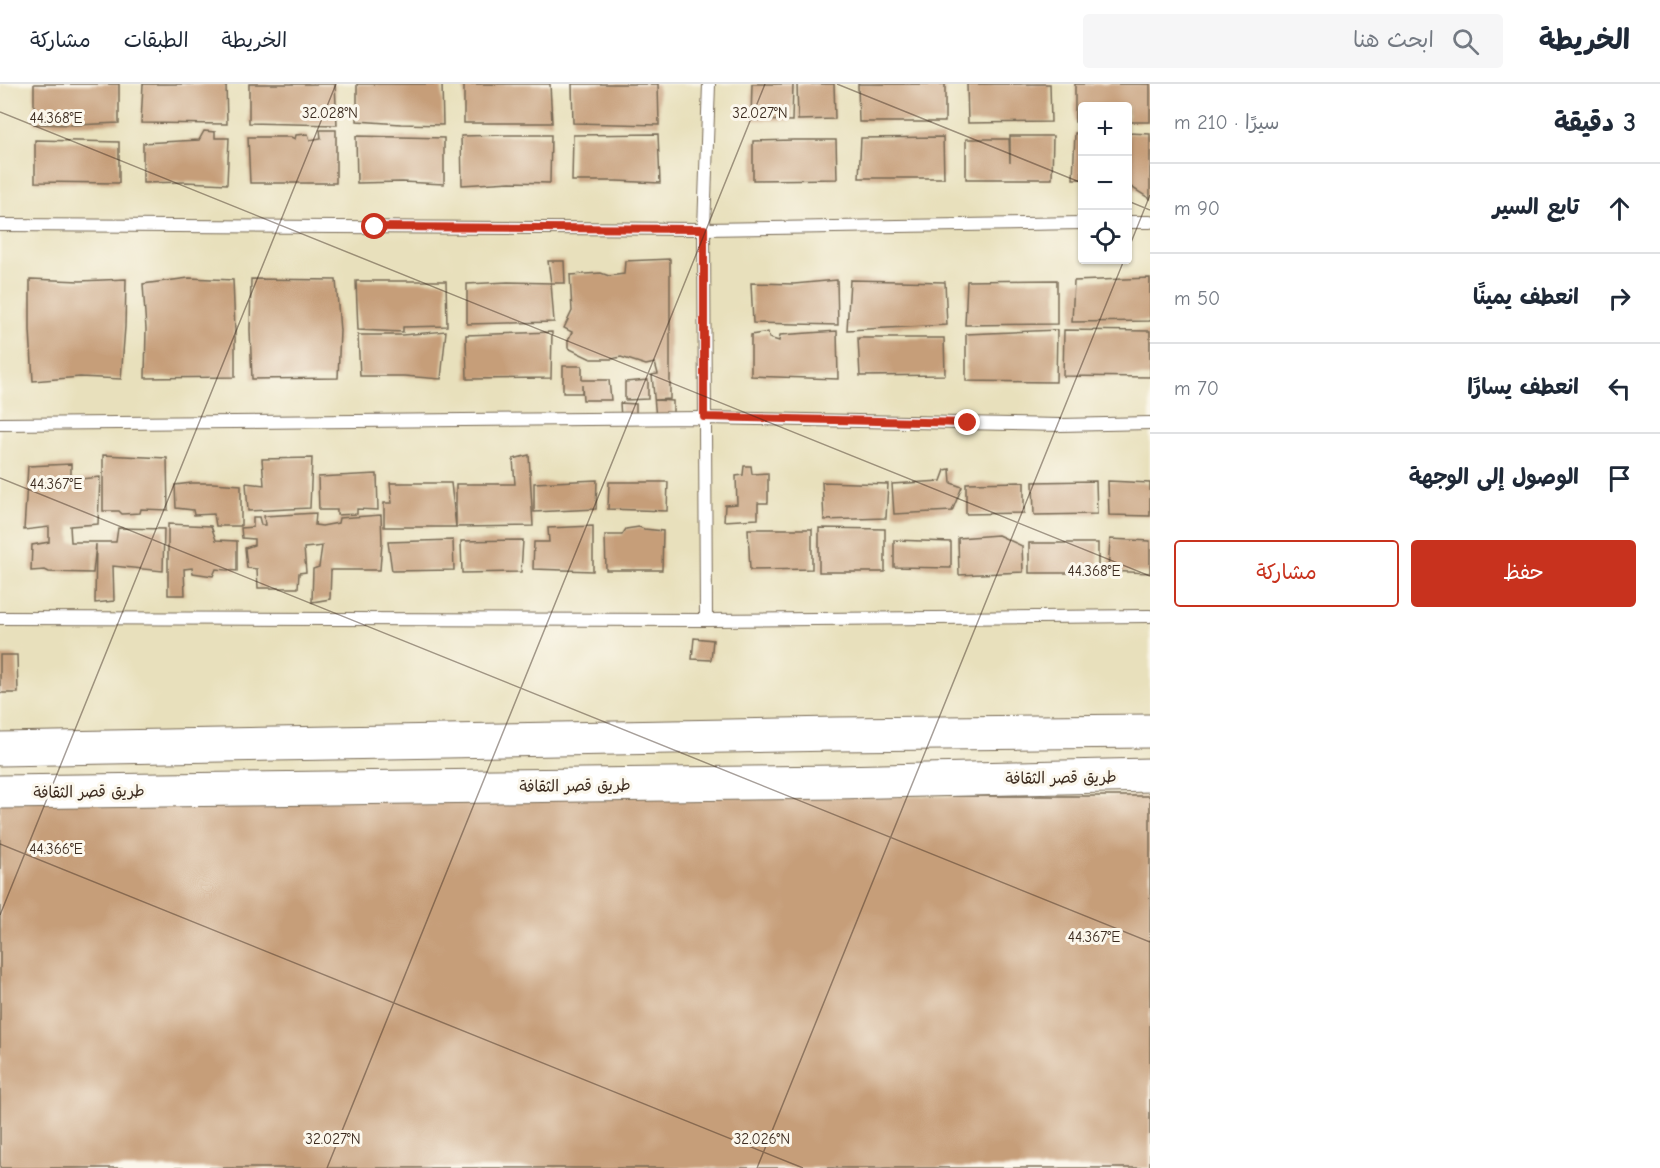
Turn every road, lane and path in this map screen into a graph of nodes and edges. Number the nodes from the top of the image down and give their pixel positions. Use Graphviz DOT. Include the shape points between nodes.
graph roads {
  1 [pos="709,84"];
  2 [pos="1132,222"];
  3 [pos="1150,222"];
  4 [pos="1078,223"];
  5 [pos="0,225"];
  6 [pos="704,229"];
  7 [pos="704,417"];
  8 [pos="1150,423"];
  9 [pos="0,424"];
  10 [pos="0,611"];
  11 [pos="1150,616"];
  12 [pos="706,620"];
  13 [pos="1150,731"];
  14 [pos="836,734"];
  15 [pos="723,736"];
  16 [pos="0,748"];
  17 [pos="1150,775"];
  18 [pos="837,782"];
  19 [pos="729,783"];
  20 [pos="0,792"];
  1 -- 6 [label="lane"];
  2 -- 3 [label="lane"];
  4 -- 6 [label="lane"];
  5 -- 6 [label="lane"];
  6 -- 7 [label="lane"];
  7 -- 8 [label="lane" via="1061,425"];
  7 -- 9 [label="lane"];
  7 -- 12 [label="lane"];
  10 -- 12 [label="lane" via="0,618"];
  11 -- 12 [label="lane"];
  13 -- 14 [label="street"];
  14 -- 15 [label="street"];
  14 -- 18 [label="street" via="822,754 825,770"];
  15 -- 16 [label="street"];
  15 -- 19 [label="street" via="737,744 743,757 740,772"];
  17 -- 18 [label="street, طريق قصر الثقافة"];
  18 -- 19 [label="street, طريق قصر الثقافة"];
  19 -- 20 [label="street, طريق قصر الثقافة"];
}
